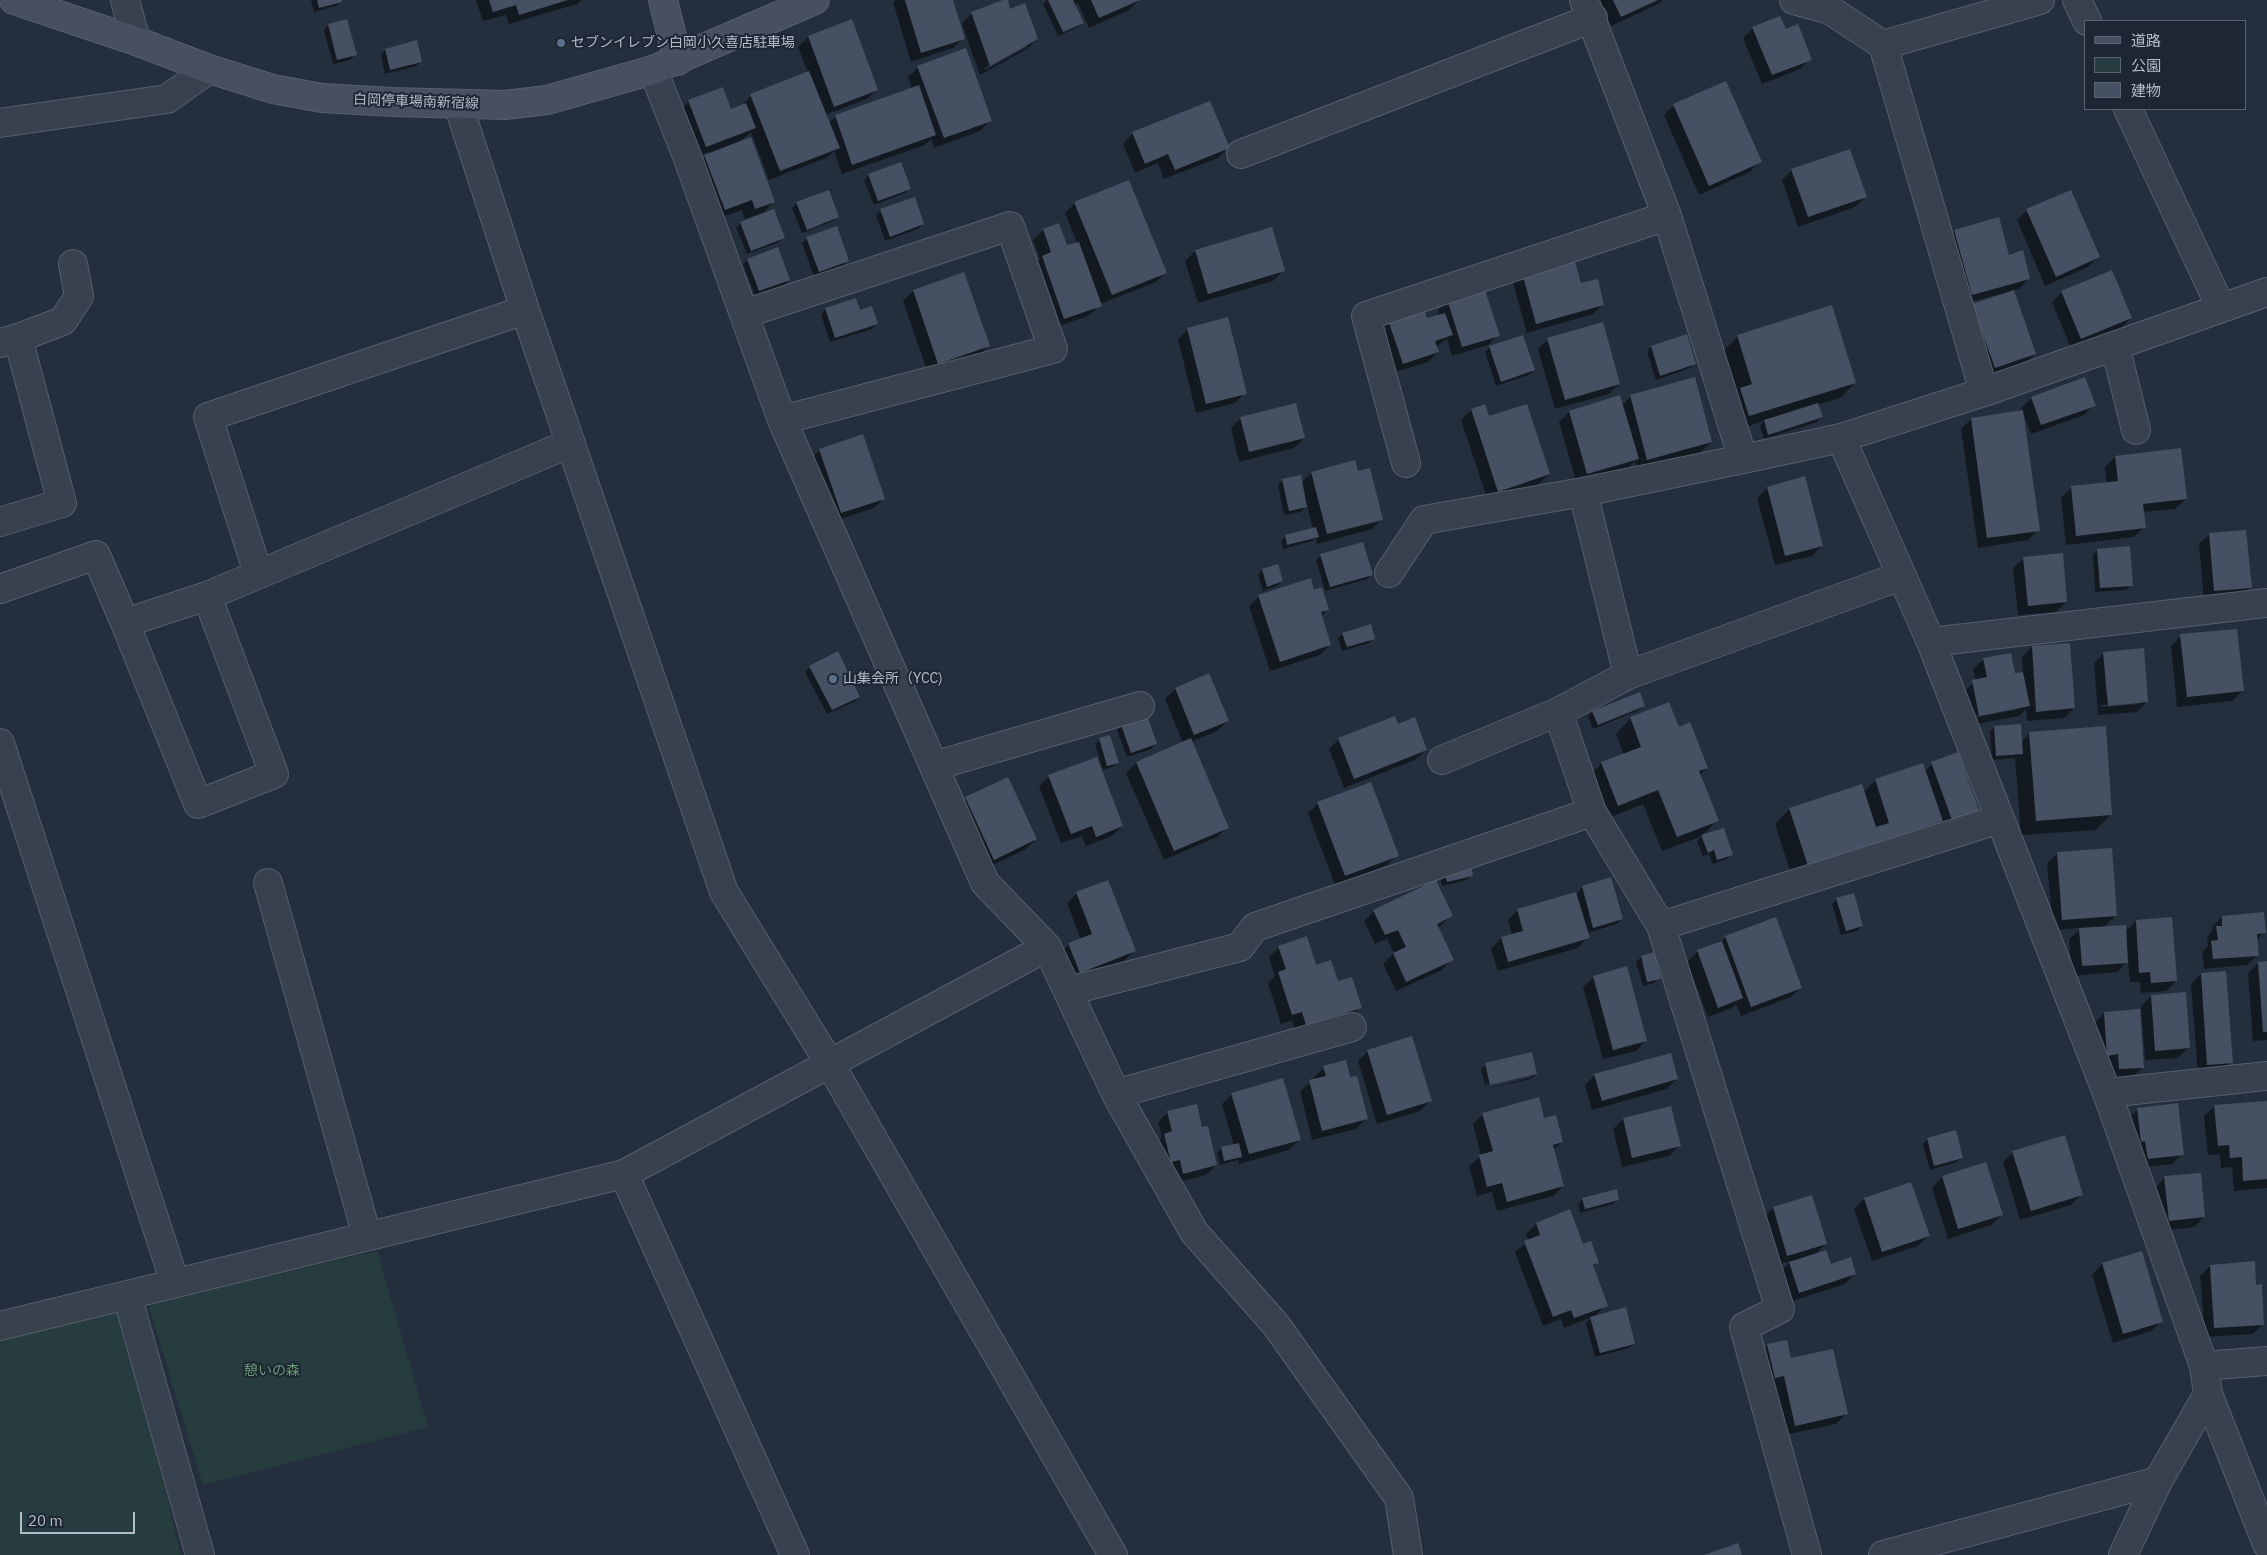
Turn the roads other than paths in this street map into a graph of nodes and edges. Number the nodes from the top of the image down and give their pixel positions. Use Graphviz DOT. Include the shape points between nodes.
graph roads {
  1 [pos="14,0"];
  2 [pos="125,0"];
  3 [pos="663,0"];
  4 [pos="815,0"];
  5 [pos="1794,0"];
  6 [pos="2040,0"];
  7 [pos="2078,0"];
  8 [pos="1589,9"];
  9 [pos="2087,20"];
  10 [pos="136,41"];
  11 [pos="1884,45"];
  12 [pos="665,66"];
  13 [pos="209,69"];
  14 [pos="458,104"];
  15 [pos="2128,110"];
  16 [pos="0,123"];
  17 [pos="1241,154"];
  18 [pos="1667,216"];
  19 [pos="73,264"];
  20 [pos="2267,292"];
  21 [pos="2221,308"];
  22 [pos="525,310"];
  23 [pos="744,314"];
  24 [pos="9,341"];
  25 [pos="2115,346"];
  26 [pos="1984,392"];
  27 [pos="782,420"];
  28 [pos="2136,430"];
  29 [pos="1841,438"];
  30 [pos="571,443"];
  31 [pos="1742,459"];
  32 [pos="1406,463"];
  33 [pos="1583,492"];
  34 [pos="0,522"];
  35 [pos="258,574"];
  36 [pos="1389,574"];
  37 [pos="1902,576"];
  38 [pos="0,589"];
  39 [pos="207,596"];
  40 [pos="2267,603"];
  41 [pos="125,623"];
  42 [pos="1931,642"];
  43 [pos="1628,675"];
  44 [pos="1140,706"];
  45 [pos="1558,712"];
  46 [pos="0,743"];
  47 [pos="1442,760"];
  48 [pos="934,766"];
  49 [pos="1592,812"];
  50 [pos="2000,819"];
  51 [pos="268,883"];
  52 [pos="1661,926"];
  53 [pos="1047,947"];
  54 [pos="1068,991"];
  55 [pos="1352,1027"];
  56 [pos="830,1064"];
  57 [pos="2267,1076"];
  58 [pos="2107,1093"];
  59 [pos="1116,1094"];
  60 [pos="624,1174"];
  61 [pos="367,1236"];
  62 [pos="175,1283"];
  63 [pos="127,1295"];
  64 [pos="0,1326"];
  65 [pos="2267,1361"];
  66 [pos="2204,1366"];
  67 [pos="2208,1394"];
  68 [pos="2158,1481"];
  69 [pos="2267,1544"];
  70 [pos="200,1555"];
  71 [pos="795,1555"];
  72 [pos="1112,1555"];
  73 [pos="1408,1555"];
  74 [pos="1807,1555"];
  75 [pos="1883,1555"];
  76 [pos="2123,1555"];
  1 -- 10 [label="main road, 白岡停車場南新宿線"];
  2 -- 10 [label="street"];
  3 -- 12 [label="main road"];
  4 -- 12 [label="main road, 白岡停車場南新宿線"];
  5 -- 11 [label="street" via="1830,10"];
  6 -- 11 [label="street"];
  7 -- 9 [label="street"];
  8 -- 17 [label="street"];
  8 -- 18 [label="street"];
  10 -- 13 [label="main road, 白岡停車場南新宿線"];
  11 -- 26 [label="street"];
  12 -- 14 [label="main road, 白岡停車場南新宿線" via="547,100 505,105"];
  12 -- 23 [label="street" via="687,156"];
  13 -- 14 [label="main road, 白岡停車場南新宿線" via="322,98"];
  13 -- 16 [label="street" via="168,98"];
  14 -- 22 [label="street"];
  15 -- 21 [label="street"];
  18 -- 31 [label="street"];
  18 -- 32 [label="street" via="1366,316"];
  19 -- 24 [label="street" via="80,296 64,321"];
  20 -- 21 [label="street"];
  21 -- 25 [label="street"];
  22 -- 30 [label="street"];
  22 -- 35 [label="street" via="208,417"];
  23 -- 27 [label="street"];
  23 -- 27 [label="street" via="1010,226 1053,349"];
  24 -- 34 [label="street" via="62,504"];
  25 -- 26 [label="street"];
  25 -- 28 [label="street"];
  26 -- 29 [label="street"];
  27 -- 48 [label="street"];
  29 -- 31 [label="street"];
  29 -- 37 [label="street"];
  30 -- 35 [label="street"];
  30 -- 56 [label="street" via="724,892"];
  31 -- 33 [label="street"];
  33 -- 36 [label="street" via="1424,520"];
  33 -- 43 [label="street"];
  35 -- 39 [label="street"];
  37 -- 42 [label="street"];
  37 -- 43 [label="street"];
  38 -- 41 [label="street" via="96,555"];
  39 -- 41 [label="street"];
  39 -- 41 [label="street" via="274,774 198,804"];
  40 -- 42 [label="street"];
  42 -- 50 [label="street"];
  43 -- 45 [label="street"];
  44 -- 48 [label="street"];
  45 -- 47 [label="street"];
  45 -- 49 [label="street"];
  46 -- 62 [label="street"];
  48 -- 53 [label="street" via="984,883"];
  49 -- 52 [label="street"];
  49 -- 54 [label="street" via="1255,927 1240,947"];
  50 -- 52 [label="street"];
  50 -- 58 [label="street"];
  51 -- 61 [label="street"];
  52 -- 74 [label="street" via="1780,1309 1744,1327"];
  53 -- 54 [label="street"];
  53 -- 56 [label="street"];
  54 -- 59 [label="street"];
  55 -- 59 [label="street"];
  56 -- 60 [label="street"];
  56 -- 72 [label="street"];
  57 -- 58 [label="street"];
  58 -- 66 [label="street"];
  59 -- 73 [label="street" via="1194,1232 1276,1325 1399,1498"];
  60 -- 61 [label="street"];
  60 -- 71 [label="street"];
  61 -- 62 [label="street"];
  62 -- 63 [label="street"];
  63 -- 64 [label="street"];
  63 -- 70 [label="street"];
  65 -- 66 [label="street"];
  66 -- 67 [label="street"];
  67 -- 68 [label="street"];
  67 -- 69 [label="street"];
  68 -- 75 [label="street"];
  68 -- 76 [label="street"];
}
